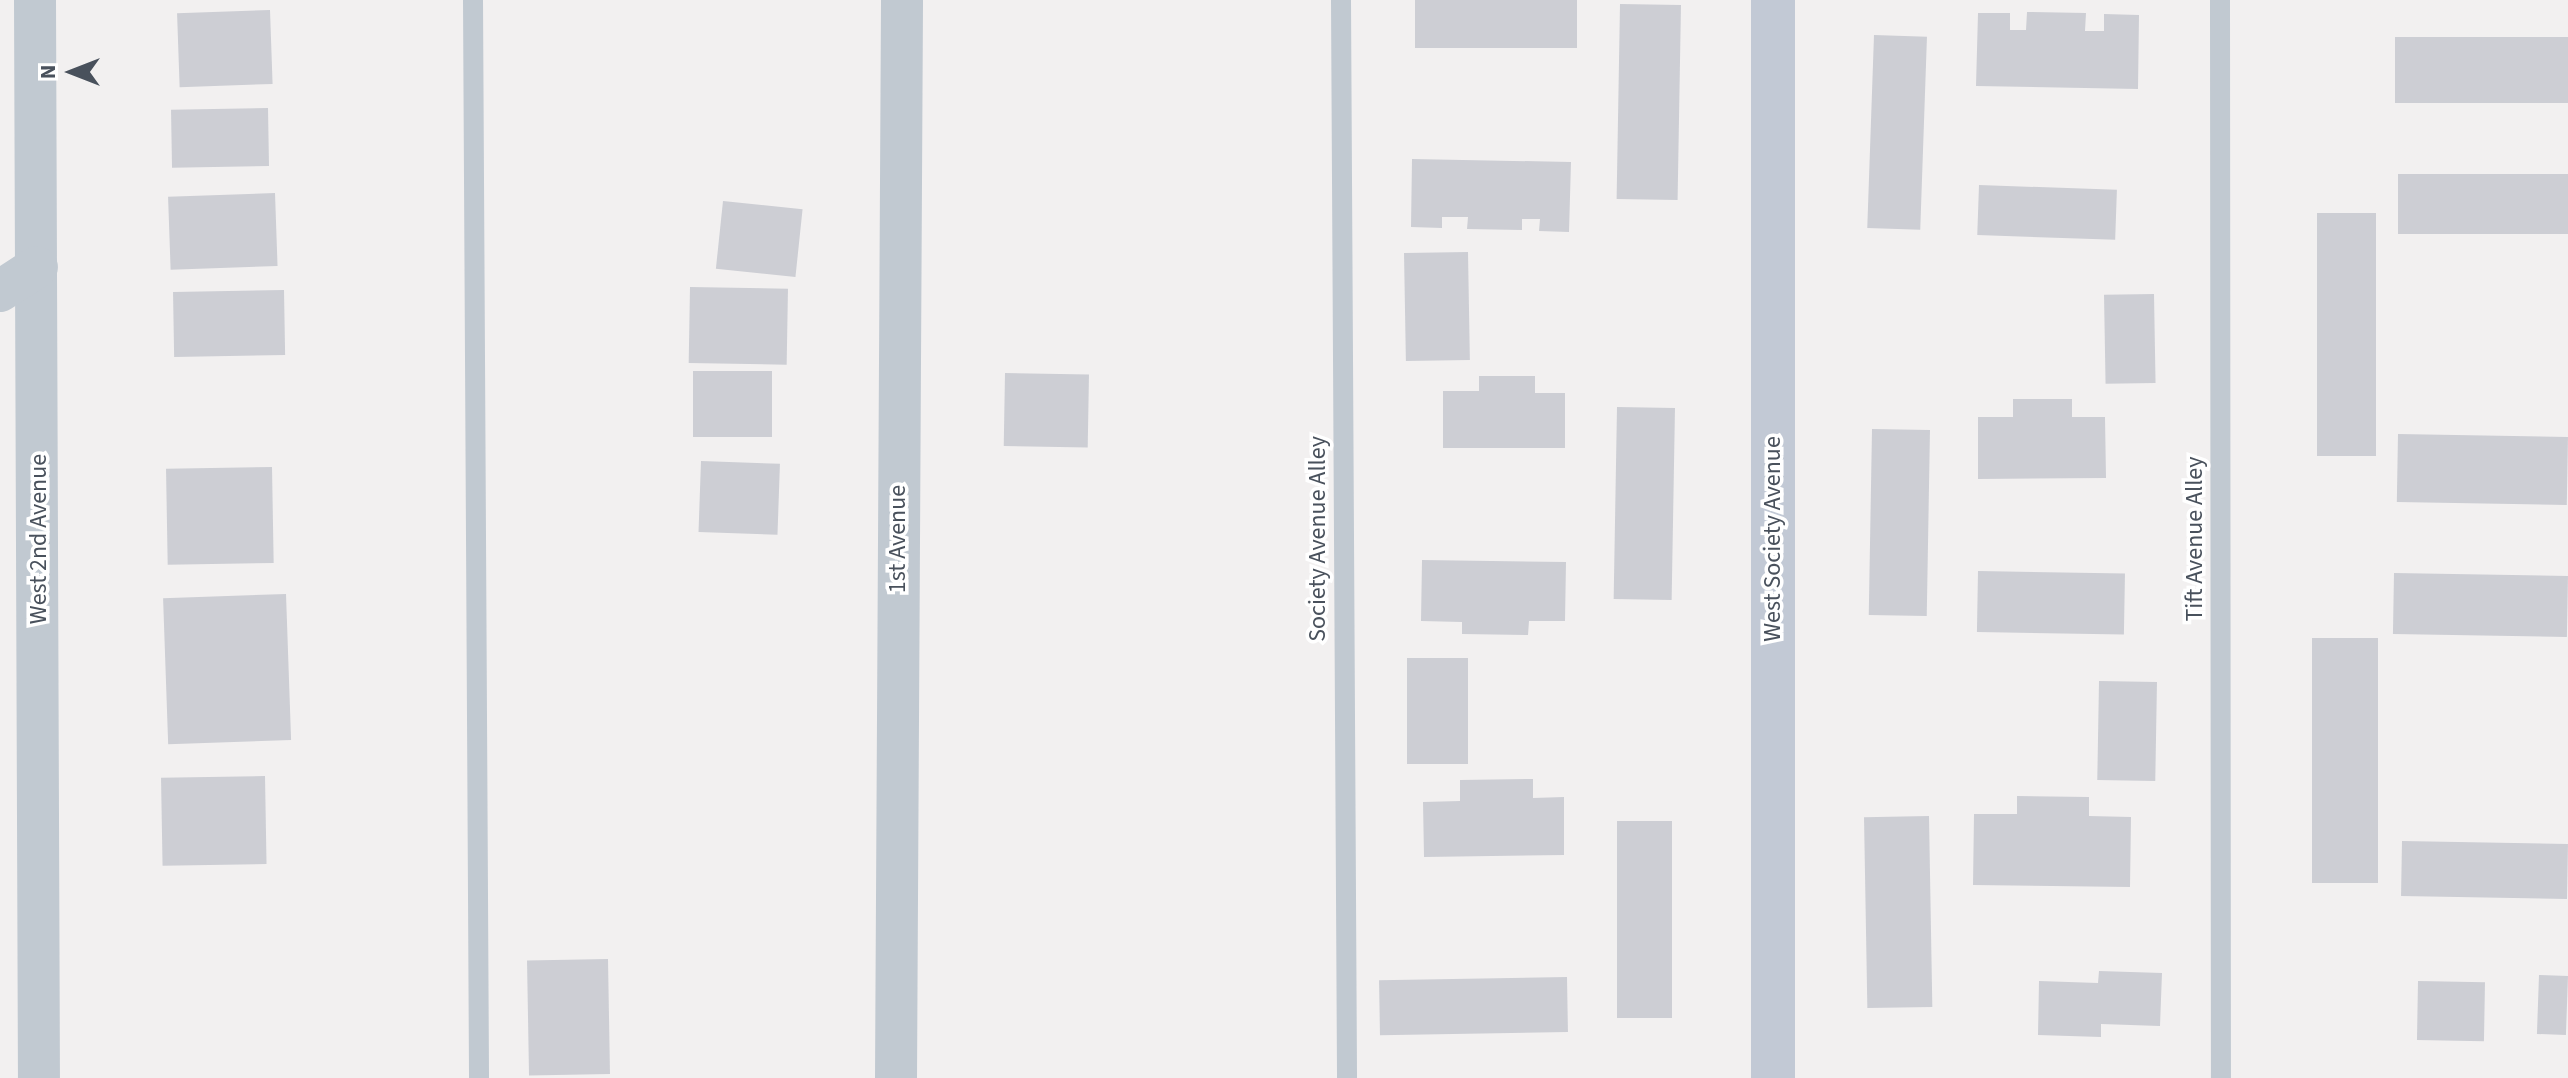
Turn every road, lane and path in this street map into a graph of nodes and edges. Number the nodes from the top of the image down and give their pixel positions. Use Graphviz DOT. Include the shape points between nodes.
graph roads {
  1 [pos="35,0"];
  2 [pos="473,0"];
  3 [pos="902,0"];
  4 [pos="1341,0"];
  5 [pos="1773,0"];
  6 [pos="2220,0"];
  7 [pos="37,267"];
  8 [pos="0,291"];
  9 [pos="39,1078"];
  10 [pos="479,1078"];
  11 [pos="896,1078"];
  12 [pos="1347,1078"];
  13 [pos="1773,1078"];
  14 [pos="2221,1078"];
  1 -- 7 [label="street, West 2nd Avenue"];
  2 -- 10 [label="lane"];
  3 -- 11 [label="street, 1st Avenue"];
  4 -- 12 [label="lane, Society Avenue Alley"];
  5 -- 13 [label="street, West Society Avenue"];
  6 -- 14 [label="lane, Tift Avenue Alley"];
  7 -- 8 [label="street"];
  7 -- 9 [label="street, West 2nd Avenue"];
}
